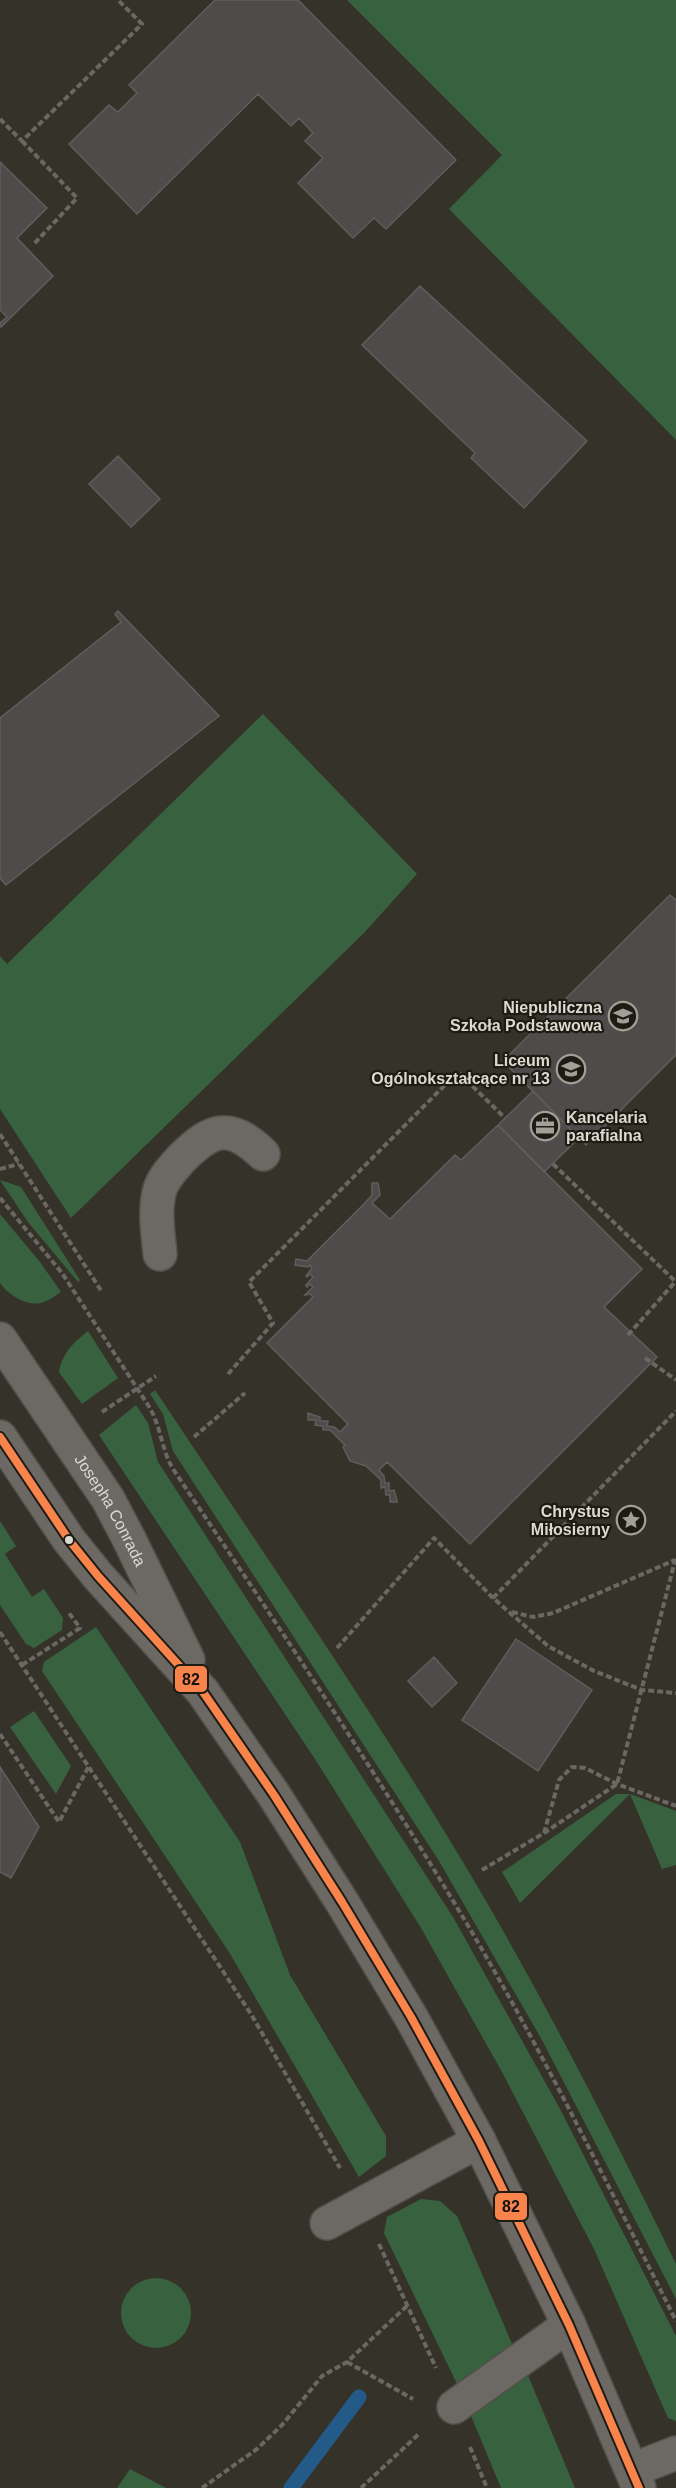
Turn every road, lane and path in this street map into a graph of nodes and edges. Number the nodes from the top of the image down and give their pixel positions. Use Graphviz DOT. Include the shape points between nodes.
graph roads {
  1 [pos="117,0"];
  2 [pos="0,119"];
  3 [pos="22,141"];
  4 [pos="33,245"];
  5 [pos="505,1118"];
  6 [pos="0,1134"];
  7 [pos="263,1154"];
  8 [pos="20,1164"];
  9 [pos="553,1164"];
  10 [pos="0,1169"];
  11 [pos="0,1198"];
  12 [pos="160,1254"];
  13 [pos="676,1281"];
  14 [pos="102,1292"];
  15 [pos="628,1335"];
  16 [pos="0,1339"];
  17 [pos="645,1358"];
  18 [pos="228,1374"];
  19 [pos="676,1380"];
  20 [pos="245,1393"];
  21 [pos="676,1411"];
  22 [pos="0,1437"];
  23 [pos="194,1437"];
  24 [pos="676,1560"];
  25 [pos="493,1598"];
  26 [pos="68,1610"];
  27 [pos="510,1611"];
  28 [pos="0,1632"];
  29 [pos="337,1648"];
  30 [pos="22,1665"];
  31 [pos="642,1690"];
  32 [pos="203,1692"];
  33 [pos="676,1693"];
  34 [pos="0,1734"];
  35 [pos="89,1766"];
  36 [pos="617,1784"];
  37 [pos="676,1806"];
  38 [pos="544,1833"];
  39 [pos="482,1870"];
  40 [pos="479,2141"];
  41 [pos="359,2205"];
  42 [pos="327,2223"];
  43 [pos="408,2305"];
  44 [pos="676,2321"];
  45 [pos="569,2325"];
  46 [pos="347,2362"];
  47 [pos="448,2411"];
  48 [pos="676,2453"];
  49 [pos="635,2479"];
  50 [pos="202,2488"];
  51 [pos="361,2488"];
  52 [pos="487,2488"];
  1 -- 3 [label="path" via="142,24"];
  2 -- 3 [label="path"];
  3 -- 4 [label="path" via="77,198"];
  5 -- 18 [label="path" via="458,1072 249,1282 273,1323"];
  6 -- 8 [label="path"];
  7 -- 12 [label="street" via="244,1138 227,1133 210,1136 172,1168 160,1187"];
  8 -- 10 [label="path"];
  8 -- 14 [label="path"];
  9 -- 13 [label="path"];
  11 -- 44 [label="path" via="62,1273 148,1405 173,1469 377,1775 559,2089"];
  13 -- 15 [label="path"];
  16 -- 32 [label="street, Josepha Conrada" via="108,1499"];
  17 -- 19 [label="path"];
  20 -- 23 [label="path"];
  21 -- 25 [label="path"];
  22 -- 32 [label="street, Josepha Conrada" via="76,1549"];
  24 -- 27 [label="path" via="553,1613 533,1617"];
  24 -- 31 [label="path"];
  25 -- 27 [label="path"];
  25 -- 29 [label="path" via="434,1538"];
  26 -- 30 [label="path" via="80,1628"];
  27 -- 31 [label="path" via="548,1646 594,1671"];
  28 -- 30 [label="path"];
  30 -- 35 [label="path"];
  31 -- 33 [label="path"];
  31 -- 36 [label="path"];
  32 -- 40 [label="street, Josepha Conrada" via="342,1902"];
  34 -- 35 [label="path" via="58,1822"];
  35 -- 41 [label="path" via="251,2014"];
  36 -- 37 [label="path"];
  36 -- 38 [label="path"];
  36 -- 38 [label="path" via="581,1767 567,1770 559,1780"];
  38 -- 39 [label="path"];
  40 -- 41 [label="street"];
  40 -- 45 [label="street, Josepha Conrada"];
  41 -- 42 [label="street"];
  41 -- 43 [label="path"];
  43 -- 46 [label="path"];
  43 -- 47 [label="path"];
  45 -- 47 [label="street"];
  45 -- 49 [label="street, Josepha Conrada"];
  46 -- 47 [label="path"];
  46 -- 50 [label="path" via="322,2376 284,2424 257,2449"];
  47 -- 51 [label="path"];
  47 -- 52 [label="path"];
  48 -- 49 [label="street"];
}
